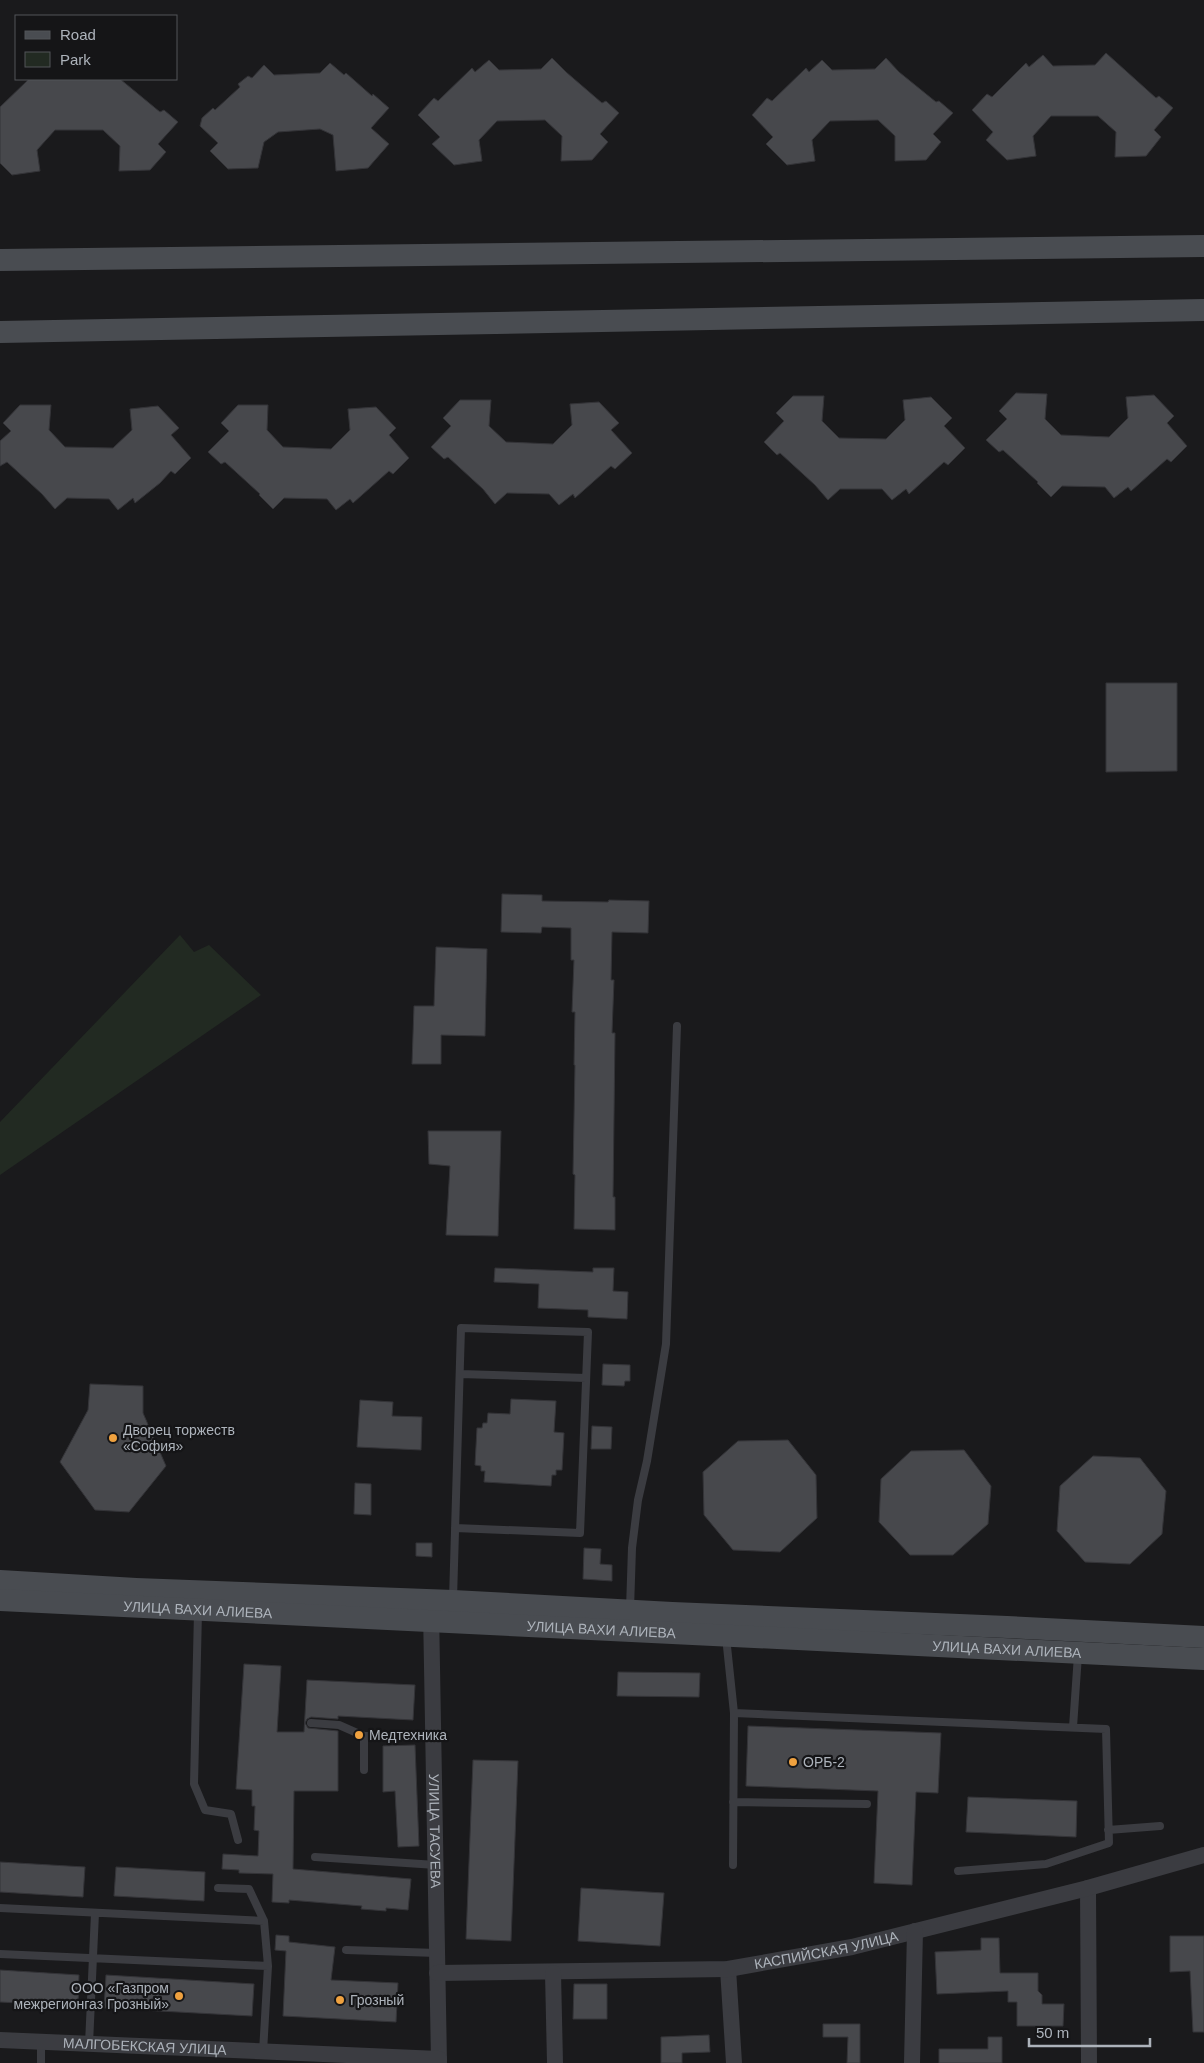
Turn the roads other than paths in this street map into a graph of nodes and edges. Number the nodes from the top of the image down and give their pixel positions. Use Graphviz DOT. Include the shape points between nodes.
graph roads {
  1 [pos="1204,246"];
  2 [pos="0,260"];
  3 [pos="1204,310"];
  4 [pos="0,332"];
  5 [pos="677,1026"];
  6 [pos="460,1374"];
  7 [pos="586,1378"];
  8 [pos="455,1528"];
  9 [pos="0,1581"];
  10 [pos="0,1600"];
  11 [pos="438,1607"];
  12 [pos="198,1610"];
  13 [pos="630,1611"];
  14 [pos="726,1635"];
  15 [pos="1204,1637"];
  16 [pos="1078,1653"];
  17 [pos="1204,1659"];
  18 [pos="734,1713"];
  19 [pos="310,1723"];
  20 [pos="1073,1728"];
  21 [pos="364,1736"];
  22 [pos="433,1736"];
  23 [pos="364,1770"];
  24 [pos="734,1802"];
  25 [pos="867,1804"];
  26 [pos="1160,1826"];
  27 [pos="1108,1830"];
  28 [pos="238,1840"];
  29 [pos="1204,1855"];
  30 [pos="316,1857"];
  31 [pos="436,1865"];
  32 [pos="733,1865"];
  33 [pos="958,1871"];
  34 [pos="218,1888"];
  35 [pos="1088,1888"];
  36 [pos="0,1908"];
  37 [pos="95,1913"];
  38 [pos="264,1921"];
  39 [pos="914,1931"];
  40 [pos="346,1950"];
  41 [pos="0,1954"];
  42 [pos="437,1954"];
  43 [pos="93,1958"];
  44 [pos="268,1966"];
  45 [pos="728,1969"];
  46 [pos="437,1973"];
  47 [pos="553,1973"];
  48 [pos="0,2040"];
  49 [pos="41,2042"];
  50 [pos="88,2044"];
  51 [pos="263,2052"];
  52 [pos="354,2059"];
  53 [pos="439,2061"];
  54 [pos="41,2063"];
  55 [pos="556,2063"];
  56 [pos="734,2063"];
  57 [pos="912,2063"];
  58 [pos="1089,2063"];
  1 -- 2 [label="main road"];
  3 -- 4 [label="main road"];
  5 -- 13 [label="lane" via="666,1344 638,1500 632,1548"];
  6 -- 7 [label="lane"];
  6 -- 7 [label="lane" via="461,1328 588,1332"];
  6 -- 8 [label="lane"];
  7 -- 8 [label="lane" via="580,1533"];
  8 -- 11 [label="lane"];
  9 -- 11 [label="main road, УЛИЦА ВАХИ АЛИЕВА"];
  10 -- 12 [label="main road, УЛИЦА ВАХИ АЛИЕВА"];
  11 -- 12 [label="main road, УЛИЦА ВАХИ АЛИЕВА"];
  11 -- 13 [label="main road, УЛИЦА ВАХИ АЛИЕВА"];
  11 -- 14 [label="main road, УЛИЦА ВАХИ АЛИЕВА"];
  11 -- 22 [label="street, УЛИЦА ТАСУЕВА"];
  12 -- 28 [label="lane" via="194,1784 205,1810 231,1814"];
  13 -- 15 [label="main road, УЛИЦА ВАХИ АЛИЕВА"];
  14 -- 16 [label="main road, УЛИЦА ВАХИ АЛИЕВА"];
  14 -- 18 [label="lane"];
  16 -- 17 [label="main road, УЛИЦА ВАХИ АЛИЕВА"];
  16 -- 20 [label="lane"];
  18 -- 20 [label="lane"];
  18 -- 24 [label="lane"];
  19 -- 21 [label="lane" via="339,1725"];
  20 -- 27 [label="lane" via="1106,1729"];
  21 -- 22 [label="lane"];
  21 -- 23 [label="lane"];
  22 -- 31 [label="street, УЛИЦА ТАСУЕВА"];
  24 -- 25 [label="lane"];
  24 -- 32 [label="lane"];
  26 -- 27 [label="lane"];
  27 -- 33 [label="lane" via="1109,1843 1046,1864"];
  29 -- 35 [label="street, КАСПИЙСКАЯ УЛИЦА"];
  30 -- 31 [label="lane"];
  31 -- 42 [label="street, УЛИЦА ТАСУЕВА"];
  34 -- 38 [label="lane" via="249,1888"];
  35 -- 39 [label="street, КАСПИЙСКАЯ УЛИЦА"];
  35 -- 58 [label="street"];
  36 -- 37 [label="lane"];
  37 -- 38 [label="lane"];
  37 -- 43 [label="lane"];
  38 -- 44 [label="lane"];
  39 -- 45 [label="street, КАСПИЙСКАЯ УЛИЦА" via="852,1947"];
  39 -- 57 [label="street"];
  40 -- 42 [label="lane"];
  41 -- 43 [label="lane"];
  42 -- 46 [label="street, УЛИЦА ТАСУЕВА"];
  43 -- 44 [label="lane"];
  43 -- 50 [label="lane"];
  44 -- 51 [label="lane"];
  45 -- 47 [label="street, КАСПИЙСКАЯ УЛИЦА"];
  45 -- 56 [label="street"];
  46 -- 47 [label="street, КАСПИЙСКАЯ УЛИЦА"];
  46 -- 53 [label="street, УЛИЦА ТАСУЕВА"];
  47 -- 55 [label="street"];
  48 -- 49 [label="street, МАЛГОБЕКСКАЯ УЛИЦА"];
  49 -- 50 [label="street, МАЛГОБЕКСКАЯ УЛИЦА"];
  49 -- 54 [label="lane"];
  50 -- 51 [label="street, МАЛГОБЕКСКАЯ УЛИЦА"];
  51 -- 52 [label="street, МАЛГОБЕКСКАЯ УЛИЦА"];
  52 -- 53 [label="street, МАЛГОБЕКСКАЯ УЛИЦА"];
}
